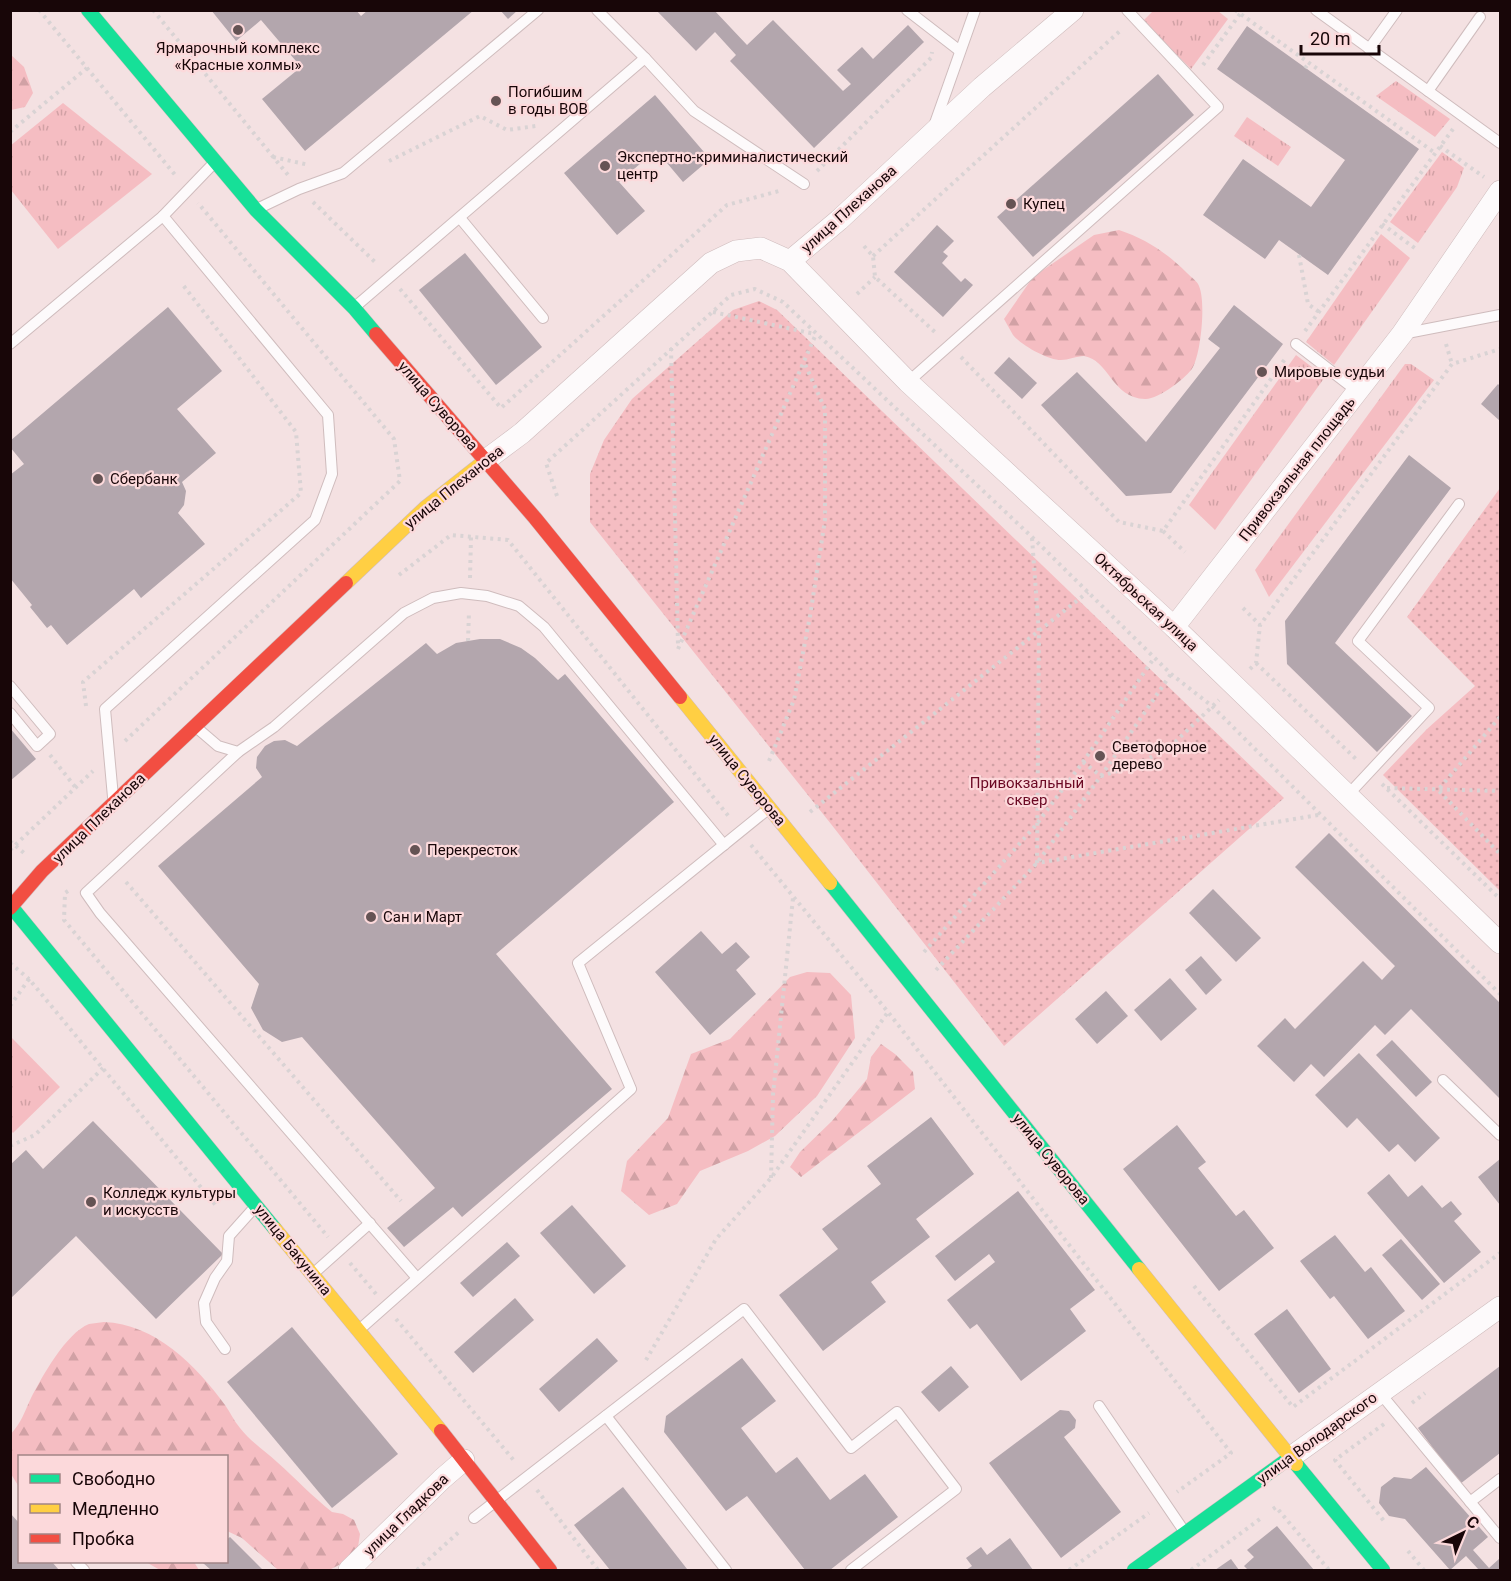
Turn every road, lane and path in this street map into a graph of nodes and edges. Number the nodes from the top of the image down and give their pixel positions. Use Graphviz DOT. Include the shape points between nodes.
graph roads {
  1 [pos="39,10"];
  2 [pos="88,10"];
  3 [pos="153,10"];
  4 [pos="538,10"];
  5 [pos="597,10"];
  6 [pos="907,10"];
  7 [pos="975,10"];
  8 [pos="1072,10"];
  9 [pos="1235,10"];
  10 [pos="1316,10"];
  11 [pos="1397,10"];
  12 [pos="1240,14"];
  13 [pos="1130,15"];
  14 [pos="1480,16"];
  15 [pos="936,33"];
  16 [pos="1369,49"];
  17 [pos="960,51"];
  18 [pos="645,58"];
  19 [pos="1309,63"];
  20 [pos="87,68"];
  21 [pos="1305,68"];
  22 [pos="1192,80"];
  23 [pos="1428,91"];
  24 [pos="1457,123"];
  25 [pos="543,126"];
  26 [pos="10,132"];
  27 [pos="931,134"];
  28 [pos="1500,143"];
  29 [pos="1440,146"];
  30 [pos="1435,153"];
  31 [pos="273,157"];
  32 [pos="387,161"];
  33 [pos="215,162"];
  34 [pos="343,172"];
  35 [pos="804,184"];
  36 [pos="1496,187"];
  37 [pos="299,189"];
  38 [pos="188,191"];
  39 [pos="256,210"];
  40 [pos="163,216"];
  41 [pos="460,218"];
  42 [pos="1382,224"];
  43 [pos="864,246"];
  44 [pos="1416,249"];
  45 [pos="1299,255"];
  46 [pos="873,256"];
  47 [pos="790,261"];
  48 [pos="875,277"];
  49 [pos="391,278"];
  50 [pos="183,285"];
  51 [pos="857,294"];
  52 [pos="354,308"];
  53 [pos="713,312"];
  54 [pos="1319,312"];
  55 [pos="1500,315"];
  56 [pos="543,318"];
  57 [pos="816,334"];
  58 [pos="1402,334"];
  59 [pos="1446,343"];
  60 [pos="10,344"];
  61 [pos="1296,344"];
  62 [pos="950,345"];
  63 [pos="671,348"];
  64 [pos="1500,349"];
  65 [pos="804,362"];
  66 [pos="1452,364"];
  67 [pos="908,382"];
  68 [pos="1358,391"];
  69 [pos="486,460"];
  70 [pos="546,463"];
  71 [pos="1459,504"];
  72 [pos="1163,531"];
  73 [pos="1032,537"];
  74 [pos="1185,552"];
  75 [pos="394,579"];
  76 [pos="1089,592"];
  77 [pos="1243,608"];
  78 [pos="1260,625"];
  79 [pos="1174,627"];
  80 [pos="1039,633"];
  81 [pos="1154,658"];
  82 [pos="1256,663"];
  83 [pos="1171,674"];
  84 [pos="1234,685"];
  85 [pos="10,686"];
  86 [pos="1212,706"];
  87 [pos="10,712"];
  88 [pos="87,715"];
  89 [pos="1500,717"];
  90 [pos="195,726"];
  91 [pos="41,742"];
  92 [pos="238,752"];
  93 [pos="109,756"];
  94 [pos="769,762"];
  95 [pos="1083,762"];
  96 [pos="1101,776"];
  97 [pos="76,788"];
  98 [pos="1386,788"];
  99 [pos="1438,790"];
  100 [pos="1500,791"];
  101 [pos="1347,796"];
  102 [pos="114,803"];
  103 [pos="769,808"];
  104 [pos="810,812"];
  105 [pos="1319,815"];
  106 [pos="1036,825"];
  107 [pos="740,831"];
  108 [pos="724,845"];
  109 [pos="10,850"];
  110 [pos="1500,854"];
  111 [pos="1037,862"];
  112 [pos="113,867"];
  113 [pos="73,886"];
  114 [pos="793,897"];
  115 [pos="11,906"];
  116 [pos="1500,943"];
  117 [pos="922,954"];
  118 [pos="936,970"];
  119 [pos="1500,994"];
  120 [pos="10,1006"];
  121 [pos="888,1012"];
  122 [pos="103,1068"];
  123 [pos="1443,1080"];
  124 [pos="1500,1135"];
  125 [pos="10,1146"];
  126 [pos="771,1178"];
  127 [pos="401,1201"];
  128 [pos="256,1205"];
  129 [pos="370,1223"];
  130 [pos="236,1229"];
  131 [pos="339,1250"];
  132 [pos="1500,1253"];
  133 [pos="312,1274"];
  134 [pos="417,1278"];
  135 [pos="385,1306"];
  136 [pos="1500,1306"];
  137 [pos="358,1330"];
  138 [pos="225,1349"];
  139 [pos="645,1363"];
  140 [pos="1432,1388"];
  141 [pos="1380,1393"];
  142 [pos="1099,1406"];
  143 [pos="1293,1407"];
  144 [pos="1396,1414"];
  145 [pos="606,1416"];
  146 [pos="1231,1453"];
  147 [pos="1291,1457"];
  148 [pos="464,1460"];
  149 [pos="527,1477"];
  150 [pos="1500,1479"];
  151 [pos="496,1501"];
  152 [pos="1470,1502"];
  153 [pos="474,1518"];
  154 [pos="1387,1524"];
  155 [pos="1186,1533"];
  156 [pos="1500,1538"];
  157 [pos="1402,1543"];
  158 [pos="349,1570"];
  159 [pos="417,1570"];
  160 [pos="550,1570"];
  161 [pos="598,1570"];
  162 [pos="726,1570"];
  163 [pos="851,1570"];
  164 [pos="1134,1570"];
  165 [pos="1191,1570"];
  166 [pos="1329,1570"];
  167 [pos="1383,1570"];
  168 [pos="1424,1570"];
  1 -- 20 [label="path"];
  2 -- 33 [label="main road, улица Суворова"];
  3 -- 31 [label="path"];
  4 -- 34 [label="lane"];
  5 -- 18 [label="lane"];
  6 -- 15 [label="lane"];
  7 -- 17 [label="lane"];
  8 -- 27 [label="street, улица Плеханова"];
  9 -- 12 [label="path"];
  10 -- 16 [label="lane"];
  11 -- 16 [label="lane"];
  12 -- 19 [label="path"];
  12 -- 22 [label="path"];
  13 -- 22 [label="lane"];
  13 -- 46 [label="path"];
  14 -- 23 [label="lane"];
  15 -- 17 [label="lane"];
  15 -- 35 [label="path" via="931,58"];
  16 -- 23 [label="lane"];
  17 -- 27 [label="lane"];
  18 -- 35 [label="lane" via="694,111"];
  18 -- 41 [label="lane"];
  19 -- 21 [label="path"];
  19 -- 30 [label="path"];
  20 -- 26 [label="path"];
  20 -- 38 [label="path"];
  22 -- 62 [label="lane" via="1218,107"];
  23 -- 28 [label="lane"];
  24 -- 29 [label="path"];
  25 -- 32 [label="path" via="507,129 480,116"];
  27 -- 47 [label="street, улица Плеханова"];
  29 -- 30 [label="path"];
  29 -- 36 [label="path"];
  30 -- 42 [label="path"];
  31 -- 34 [label="path"];
  31 -- 37 [label="path"];
  33 -- 38 [label="lane"];
  33 -- 39 [label="main road, улица Суворова"];
  34 -- 37 [label="lane"];
  35 -- 49 [label="path" via="727,205 501,408"];
  36 -- 58 [label="street, Привокзальная площадь"];
  37 -- 39 [label="lane"];
  37 -- 49 [label="path"];
  38 -- 40 [label="lane"];
  38 -- 93 [label="path" via="394,439 400,481"];
  39 -- 52 [label="main road, улица Суворова"];
  40 -- 60 [label="lane"];
  40 -- 93 [label="lane" via="328,416 332,474 315,520 105,709"];
  41 -- 49 [label="lane"];
  41 -- 56 [label="lane"];
  42 -- 44 [label="path"];
  42 -- 54 [label="path"];
  43 -- 46 [label="path"];
  45 -- 54 [label="path" via="1308,304"];
  46 -- 48 [label="path"];
  47 -- 67 [label="street, Октябрьская улица"];
  47 -- 69 [label="street, улица Плеханова" via="761,248 736,251 711,263 522,433"];
  48 -- 51 [label="path"];
  48 -- 62 [label="path"];
  49 -- 52 [label="lane"];
  50 -- 88 [label="path" via="296,432 302,493 83,682"];
  52 -- 69 [label="main road, улица Суворова"];
  53 -- 57 [label="path"];
  53 -- 57 [label="path" via="731,295 755,289 783,302"];
  53 -- 63 [label="path"];
  54 -- 61 [label="path"];
  55 -- 58 [label="lane"];
  57 -- 65 [label="path"];
  57 -- 73 [label="path"];
  58 -- 68 [label="street, Привокзальная площадь"];
  59 -- 66 [label="path"];
  61 -- 68 [label="lane"];
  61 -- 72 [label="path"];
  62 -- 67 [label="lane"];
  62 -- 72 [label="path" via="1119,522"];
  63 -- 65 [label="path" via="678,649"];
  63 -- 70 [label="path"];
  64 -- 66 [label="path"];
  65 -- 94 [label="path" via="825,409 825,520 794,700"];
  66 -- 78 [label="path"];
  67 -- 79 [label="street, Октябрьская улица"];
  68 -- 79 [label="street, Привокзальная площадь"];
  69 -- 90 [label="main road, улица Плеханова" via="425,508"];
  69 -- 103 [label="main road, улица Суворова"];
  71 -- 101 [label="lane" via="1358,641 1429,708"];
  72 -- 74 [label="path"];
  73 -- 76 [label="path"];
  73 -- 80 [label="path"];
  75 -- 107 [label="path" via="451,535 508,540"];
  76 -- 80 [label="path"];
  76 -- 81 [label="path"];
  77 -- 78 [label="path"];
  78 -- 82 [label="path"];
  79 -- 84 [label="street, Октябрьская улица"];
  80 -- 104 [label="path"];
  80 -- 106 [label="path"];
  81 -- 83 [label="path"];
  81 -- 95 [label="path"];
  83 -- 86 [label="path"];
  83 -- 96 [label="path"];
  84 -- 86 [label="path"];
  84 -- 101 [label="street, Октябрьская улица"];
  85 -- 91 [label="lane" via="50,734"];
  86 -- 96 [label="path" via="1173,744 1138,765"];
  86 -- 105 [label="path"];
  87 -- 91 [label="lane" via="37,746"];
  89 -- 99 [label="path"];
  90 -- 92 [label="lane" via="218,746"];
  90 -- 102 [label="main road, улица Плеханова"];
  91 -- 97 [label="path"];
  92 -- 108 [label="lane" via="274,727 404,613 433,598 461,593 487,596 519,606 544,627"];
  92 -- 112 [label="lane"];
  93 -- 97 [label="path"];
  93 -- 102 [label="lane"];
  95 -- 96 [label="path"];
  95 -- 106 [label="path"];
  96 -- 111 [label="path"];
  97 -- 109 [label="path"];
  98 -- 99 [label="path"];
  99 -- 100 [label="path"];
  99 -- 110 [label="path"];
  101 -- 116 [label="street, Октябрьская улица"];
  102 -- 115 [label="main road, улица Плеханова"];
  103 -- 107 [label="lane"];
  103 -- 147 [label="main road, улица Суворова"];
  105 -- 111 [label="path"];
  105 -- 119 [label="path"];
  106 -- 111 [label="path"];
  106 -- 117 [label="path"];
  107 -- 108 [label="lane"];
  107 -- 114 [label="path"];
  108 -- 134 [label="lane" via="578,963 631,1089"];
  111 -- 118 [label="path"];
  112 -- 127 [label="path"];
  112 -- 129 [label="lane" via="86,893 100,913"];
  113 -- 131 [label="path" via="65,893 64,920"];
  114 -- 121 [label="path"];
  114 -- 126 [label="path" via="773,1095"];
  115 -- 128 [label="main road, улица Бакунина"];
  120 -- 122 [label="path" via="29,979"];
  121 -- 126 [label="path"];
  121 -- 146 [label="path"];
  122 -- 125 [label="path" via="35,1135"];
  122 -- 130 [label="path"];
  123 -- 124 [label="lane"];
  126 -- 139 [label="path" via="716,1239"];
  128 -- 130 [label="lane"];
  128 -- 133 [label="main road, улица Бакунина"];
  129 -- 131 [label="lane"];
  129 -- 134 [label="lane"];
  130 -- 138 [label="lane" via="230,1236 226,1260 204,1303 206,1322"];
  131 -- 133 [label="lane"];
  131 -- 135 [label="path"];
  132 -- 143 [label="path"];
  133 -- 137 [label="main road, улица Бакунина"];
  134 -- 135 [label="lane"];
  135 -- 137 [label="lane"];
  135 -- 149 [label="path"];
  136 -- 141 [label="street, улица Володарского"];
  137 -- 148 [label="main road, улица Бакунина"];
  140 -- 144 [label="path"];
  141 -- 144 [label="lane"];
  141 -- 147 [label="street, улица Володарского"];
  142 -- 155 [label="lane"];
  144 -- 152 [label="lane"];
  144 -- 154 [label="path" via="1335,1460"];
  145 -- 149 [label="lane"];
  145 -- 162 [label="lane"];
  145 -- 163 [label="lane" via="744,1309 851,1448 897,1412 956,1489"];
  147 -- 155 [label="main road, улица Володарского"];
  147 -- 167 [label="main road, улица Суворова"];
  148 -- 151 [label="main road, улица Бакунина"];
  148 -- 158 [label="street, улица Гладкова"];
  149 -- 151 [label="lane"];
  149 -- 161 [label="path"];
  150 -- 152 [label="lane"];
  151 -- 153 [label="lane"];
  151 -- 160 [label="main road, улица Бакунина"];
  152 -- 156 [label="lane"];
  153 -- 159 [label="path"];
  155 -- 164 [label="main road, улица Володарского"];
  157 -- 168 [label="path"];
  165 -- 166 [label="path" via="1276,1507"];
}
